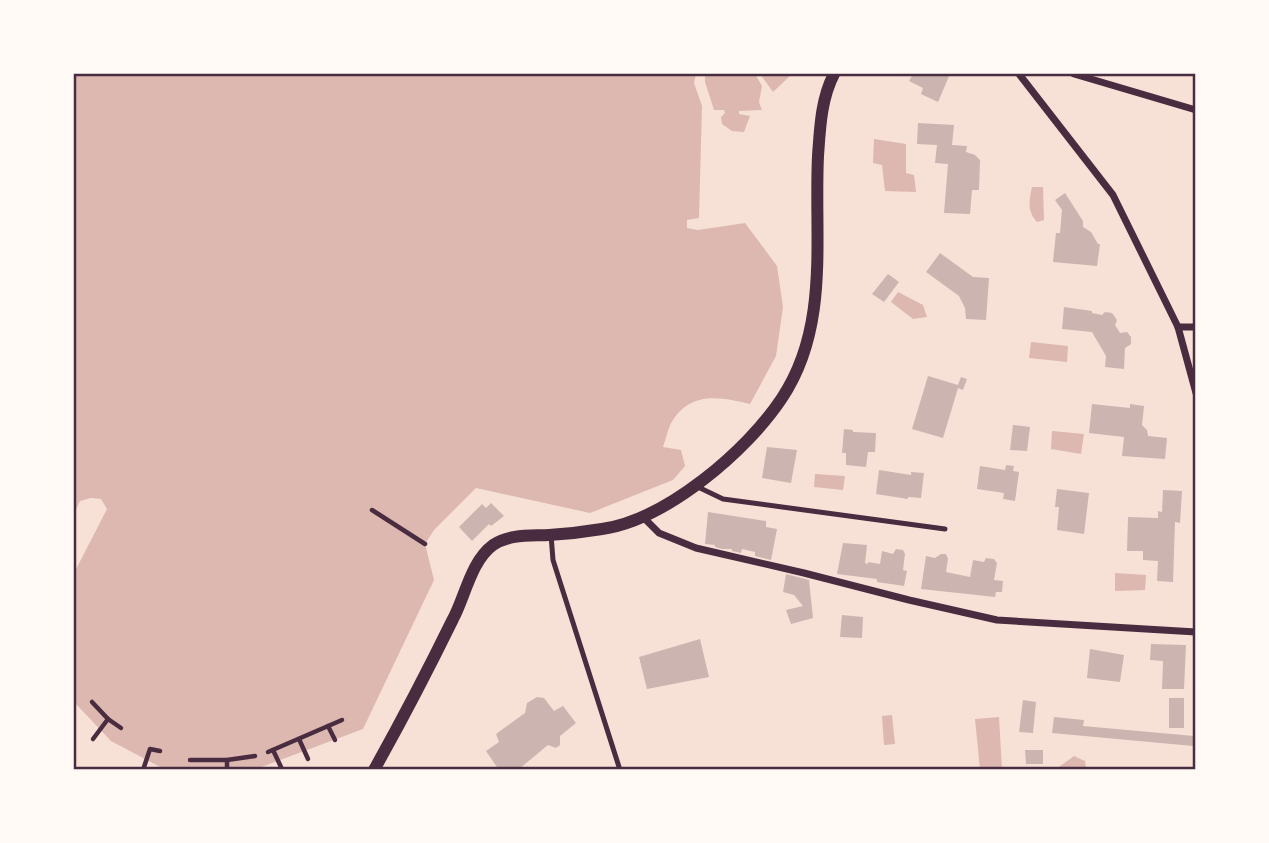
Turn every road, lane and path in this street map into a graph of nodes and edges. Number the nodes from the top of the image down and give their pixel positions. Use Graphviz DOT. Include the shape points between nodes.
graph roads {
  1 [pos="834,74"];
  2 [pos="1019,74"];
  3 [pos="1074,74"];
  4 [pos="1195,110"];
  5 [pos="1178,327"];
  6 [pos="1195,327"];
  7 [pos="1195,393"];
  8 [pos="695,485"];
  9 [pos="372,510"];
  10 [pos="642,516"];
  11 [pos="945,529"];
  12 [pos="551,535"];
  13 [pos="425,544"];
  14 [pos="1195,632"];
  15 [pos="92,702"];
  16 [pos="108,719"];
  17 [pos="342,720"];
  18 [pos="328,726"];
  19 [pos="121,728"];
  20 [pos="93,738"];
  21 [pos="299,739"];
  22 [pos="335,740"];
  23 [pos="159,751"];
  24 [pos="255,756"];
  25 [pos="308,759"];
  26 [pos="190,760"];
  27 [pos="227,760"];
  28 [pos="144,767"];
  29 [pos="281,767"];
  30 [pos="228,769"];
  31 [pos="374,769"];
  32 [pos="620,769"];
  1 -- 8 [label="street" via="820,122 817,303 799,369 766,421 736,453"];
  2 -- 5 [label="street" via="1112,195"];
  3 -- 4 [label="street"];
  5 -- 6 [label="street"];
  5 -- 7 [label="street"];
  8 -- 10 [label="street"];
  8 -- 11 [label="lane" via="723,499"];
  9 -- 13 [label="path"];
  10 -- 12 [label="street" via="605,529"];
  10 -- 14 [label="street" via="659,533 696,548 998,620"];
  12 -- 31 [label="street" via="505,538 490,547"];
  12 -- 32 [label="lane" via="552,560"];
  15 -- 16 [label="path"];
  16 -- 19 [label="path"];
  16 -- 20 [label="path"];
  17 -- 18 [label="path"];
  18 -- 21 [label="path"];
  18 -- 22 [label="path"];
  21 -- 25 [label="path"];
  21 -- 29 [label="path" via="270,751"];
  23 -- 28 [label="path" via="150,749"];
  24 -- 27 [label="path"];
  26 -- 27 [label="path"];
  27 -- 30 [label="path"];
}
